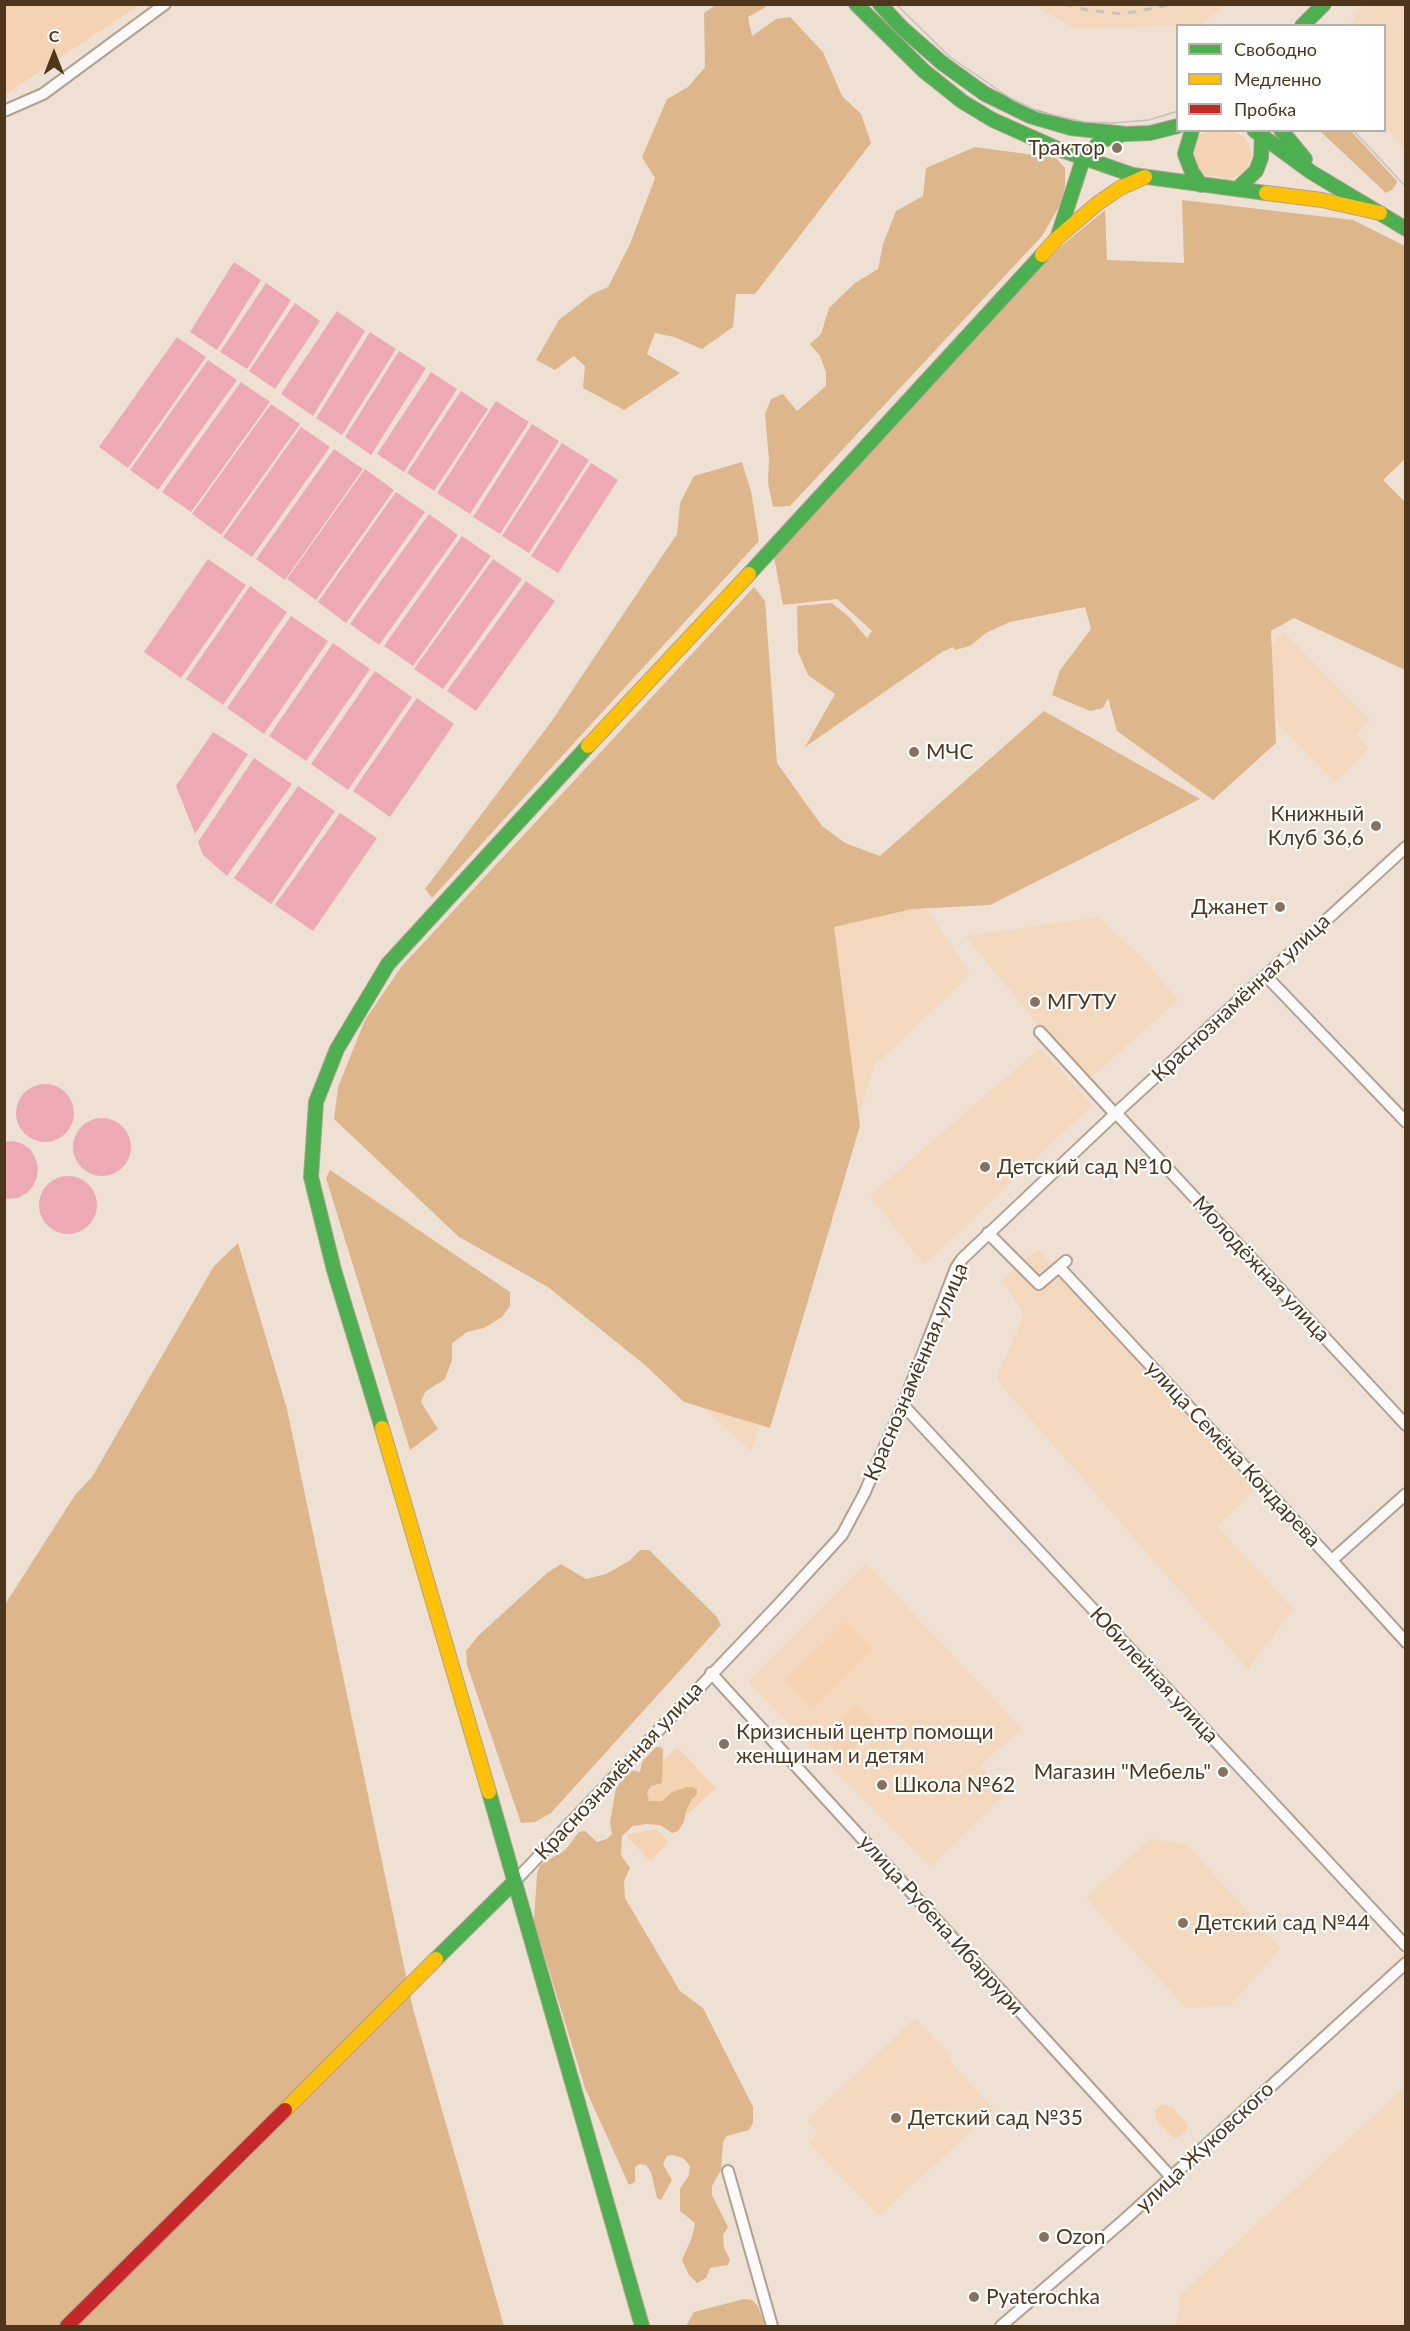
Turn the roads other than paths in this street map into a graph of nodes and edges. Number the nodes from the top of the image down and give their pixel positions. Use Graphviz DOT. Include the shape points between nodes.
graph roads {
  1 [pos="165,4"];
  2 [pos="856,4"];
  3 [pos="880,4"];
  4 [pos="1321,7"];
  5 [pos="1304,24"];
  6 [pos="1308,24"];
  7 [pos="4,111"];
  8 [pos="1176,126"];
  9 [pos="1191,132"];
  10 [pos="1259,132"];
  11 [pos="1283,132"];
  12 [pos="1126,134"];
  13 [pos="1083,159"];
  14 [pos="1144,177"];
  15 [pos="1201,185"];
  16 [pos="1336,186"];
  17 [pos="1237,189"];
  18 [pos="1380,213"];
  19 [pos="1406,229"];
  20 [pos="1057,237"];
  21 [pos="1406,847"];
  22 [pos="1266,976"];
  23 [pos="1040,1032"];
  24 [pos="1116,1113"];
  25 [pos="1406,1122"];
  26 [pos="988,1233"];
  27 [pos="903,1405"];
  28 [pos="1406,1425"];
  29 [pos="1406,1494"];
  30 [pos="1332,1560"];
  31 [pos="1406,1642"];
  32 [pos="711,1673"];
  33 [pos="515,1881"];
  34 [pos="1406,1946"];
  35 [pos="1406,1963"];
  36 [pos="728,2171"];
  37 [pos="1171,2177"];
  38 [pos="67,2326"];
  39 [pos="642,2326"];
  40 [pos="772,2326"];
  41 [pos="1001,2326"];
  1 -- 7 [label="street" via="43,94"];
  2 -- 13 [label="main road" via="924,71 963,102 993,120"];
  3 -- 12 [label="main road" via="942,63 985,94 1050,123"];
  4 -- 5 [label="main road"];
  4 -- 6 [label="main road"];
  8 -- 12 [label="main road"];
  9 -- 15 [label="main road" via="1185,153"];
  10 -- 16 [label="main road"];
  10 -- 17 [label="main road" via="1261,158 1256,171"];
  11 -- 16 [label="main road" via="1298,152"];
  12 -- 13 [label="main road" via="1102,140"];
  13 -- 14 [label="main road"];
  13 -- 20 [label="main road"];
  14 -- 15 [label="main road"];
  14 -- 20 [label="main road" via="1098,202"];
  15 -- 17 [label="main road"];
  16 -- 18 [label="main road"];
  17 -- 18 [label="main road" via="1322,200"];
  18 -- 19 [label="main road"];
  20 -- 33 [label="main road" via="388,964 337,1049 316,1102 311,1177 334,1270"];
  21 -- 22 [label="street, Краснознамённая улица"];
  22 -- 24 [label="street, Краснознамённая улица"];
  22 -- 25 [label="street"];
  23 -- 24 [label="street, Молодёжная улица"];
  24 -- 26 [label="street, Краснознамённая улица"];
  24 -- 28 [label="street, Молодёжная улица"];
  26 -- 27 [label="street, Краснознамённая улица" via="956,1268"];
  26 -- 30 [label="street, улица Семёна Кондарева" via="1039,1284 1062,1264"];
  27 -- 32 [label="street, Краснознамённая улица" via="842,1535"];
  27 -- 34 [label="street, Юбилейная улица"];
  29 -- 30 [label="street"];
  30 -- 31 [label="street, улица Семёна Кондарева"];
  32 -- 33 [label="street, Краснознамённая улица"];
  32 -- 37 [label="street, улица Рубена Ибаррури"];
  33 -- 38 [label="main road"];
  33 -- 39 [label="main road"];
  35 -- 37 [label="street, улица Жуковского"];
  36 -- 40 [label="street"];
  37 -- 41 [label="street, улица Жуковского"];
}
